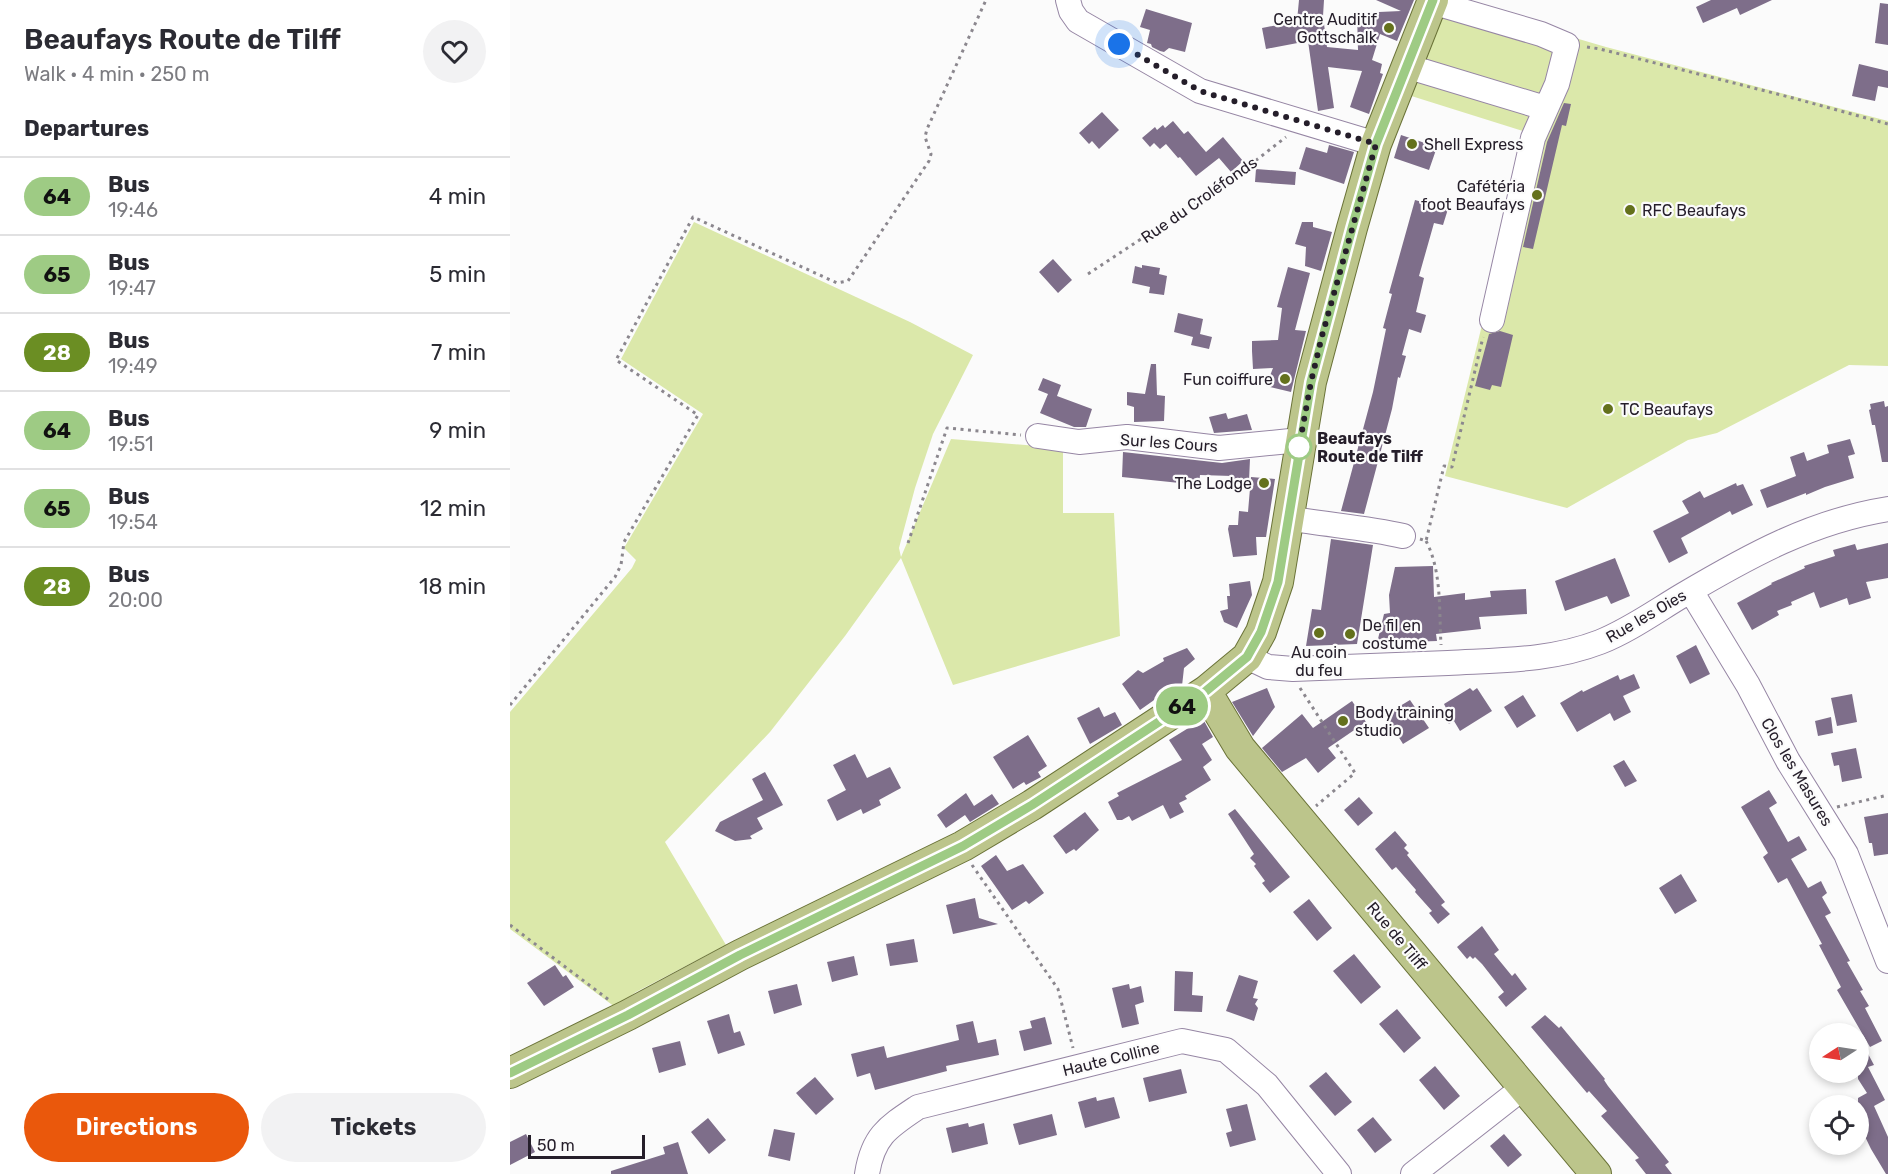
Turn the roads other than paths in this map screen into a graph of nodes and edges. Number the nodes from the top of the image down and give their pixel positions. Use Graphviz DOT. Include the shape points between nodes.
graph roads {
  1 [pos="1068,0"];
  2 [pos="1432,1"];
  3 [pos="1406,66"];
  4 [pos="1545,108"];
  5 [pos="1376,144"];
  6 [pos="1492,320"];
  7 [pos="1038,436"];
  8 [pos="1300,440"];
  9 [pos="1888,509"];
  10 [pos="1288,518"];
  11 [pos="1403,536"];
  12 [pos="1690,591"];
  13 [pos="1247,657"];
  14 [pos="1206,691"];
  15 [pos="1888,961"];
  16 [pos="510,1073"];
  17 [pos="1524,1087"];
  18 [pos="867,1174"];
  19 [pos="1339,1174"];
  20 [pos="1413,1174"];
  21 [pos="1596,1174"];
  1 -- 5 [label="street" via="1078,21 1200,91"];
  2 -- 3 [label="main road"];
  2 -- 4 [label="street" via="1567,45 1557,84"];
  3 -- 4 [label="street"];
  3 -- 5 [label="main road"];
  4 -- 6 [label="street" via="1533,138"];
  5 -- 8 [label="main road" via="1322,336"];
  7 -- 8 [label="street, Sur les Cours" via="1080,442 1127,437 1219,447"];
  8 -- 10 [label="main road"];
  9 -- 12 [label="street, Rue les Oies" via="1859,514 1786,539"];
  10 -- 11 [label="street"];
  10 -- 13 [label="main road" via="1278,582 1261,632"];
  12 -- 13 [label="street, Rue les Oies" via="1602,641 1536,659 1293,669 1268,667"];
  12 -- 15 [label="street, Clos les Masures" via="1846,854"];
  13 -- 14 [label="main road"];
  14 -- 16 [label="main road" via="963,846"];
  14 -- 17 [label="main road, Rue de Tilff" via="1240,748"];
  17 -- 20 [label="street"];
  17 -- 21 [label="main road, Rue de Tilff"];
  18 -- 19 [label="street, Haute Colline" via="876,1141 887,1128 918,1107 1182,1041 1226,1050 1267,1084"];
}
